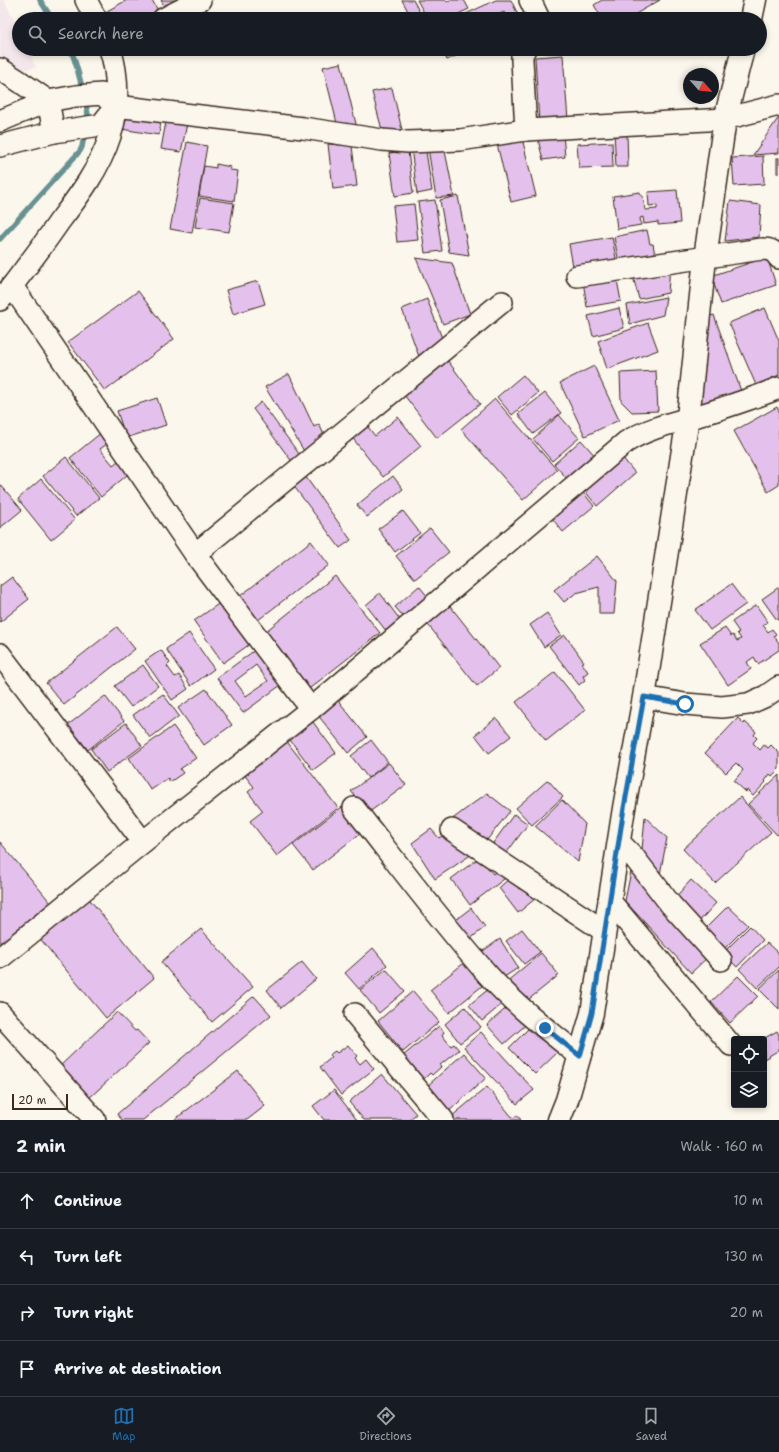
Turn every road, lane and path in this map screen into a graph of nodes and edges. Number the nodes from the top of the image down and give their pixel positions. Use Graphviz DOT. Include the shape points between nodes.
graph roads {
  1 [pos="86,0"];
  2 [pos="200,0"];
  3 [pos="530,0"];
  4 [pos="755,0"];
  5 [pos="92,12"];
  6 [pos="177,12"];
  7 [pos="536,12"];
  8 [pos="752,12"];
  9 [pos="113,56"];
  10 [pos="522,56"];
  11 [pos="741,56"];
  12 [pos="0,70"];
  13 [pos="109,100"];
  14 [pos="48,101"];
  15 [pos="779,105"];
  16 [pos="725,119"];
  17 [pos="0,121"];
  18 [pos="526,130"];
  19 [pos="54,132"];
  20 [pos="0,146"];
  21 [pos="705,258"];
  22 [pos="779,258"];
  23 [pos="577,276"];
  24 [pos="6,293"];
  25 [pos="502,302"];
  26 [pos="779,388"];
  27 [pos="688,418"];
  28 [pos="195,554"];
  29 [pos="0,654"];
  30 [pos="779,687"];
  31 [pos="644,697"];
  32 [pos="311,709"];
  33 [pos="354,808"];
  34 [pos="452,830"];
  35 [pos="143,842"];
  36 [pos="619,842"];
  37 [pos="609,900"];
  38 [pos="604,931"];
  39 [pos="0,958"];
  40 [pos="721,960"];
  41 [pos="0,1014"];
  42 [pos="355,1014"];
  43 [pos="731,1045"];
  44 [pos="580,1056"];
  45 [pos="95,1120"];
  46 [pos="443,1120"];
  47 [pos="559,1120"];
  1 -- 5 [label="street"];
  2 -- 6 [label="street"];
  3 -- 7 [label="street"];
  4 -- 8 [label="main road"];
  9 -- 13 [label="street" via="115,78"];
  10 -- 18 [label="street"];
  11 -- 16 [label="main road"];
  12 -- 14 [label="street"];
  13 -- 14 [label="street" via="76,96"];
  13 -- 18 [label="street" via="388,141 460,140"];
  13 -- 19 [label="street" via="100,125"];
  13 -- 24 [label="street" via="110,137 84,189"];
  14 -- 17 [label="street"];
  14 -- 19 [label="street"];
  15 -- 16 [label="street"];
  16 -- 18 [label="street"];
  16 -- 21 [label="main road"];
  19 -- 20 [label="street"];
  21 -- 22 [label="street" via="762,249 769,249"];
  21 -- 23 [label="street"];
  21 -- 27 [label="main road"];
  24 -- 28 [label="street"];
  25 -- 28 [label="street"];
  26 -- 27 [label="street"];
  27 -- 31 [label="main road"];
  27 -- 32 [label="street" via="645,431 626,442"];
  28 -- 32 [label="street"];
  29 -- 35 [label="street"];
  30 -- 31 [label="street" via="748,704 722,707"];
  31 -- 36 [label="main road"];
  32 -- 35 [label="street"];
  33 -- 44 [label="street" via="490,976 518,1005"];
  34 -- 38 [label="street"];
  35 -- 39 [label="street"];
  36 -- 37 [label="main road"];
  36 -- 40 [label="street"];
  37 -- 38 [label="main road"];
  37 -- 43 [label="street"];
  38 -- 44 [label="main road" via="592,1013"];
  41 -- 45 [label="street"];
  42 -- 46 [label="street"];
  44 -- 47 [label="main road"];
}
